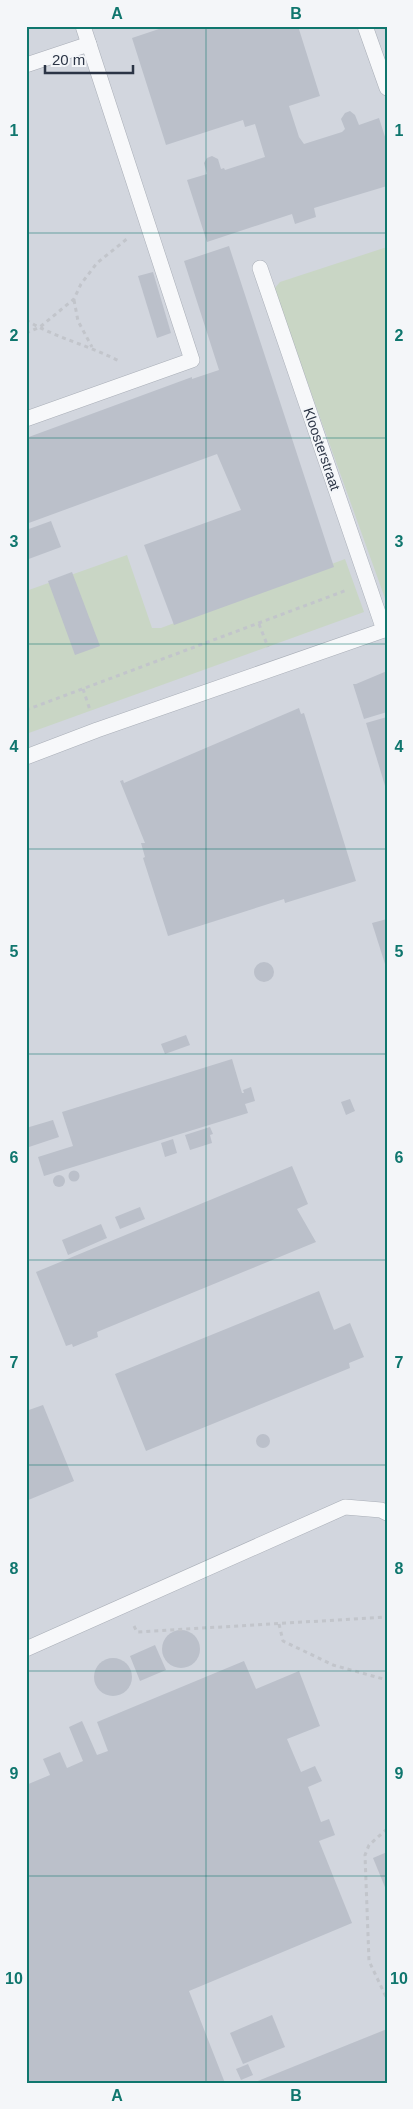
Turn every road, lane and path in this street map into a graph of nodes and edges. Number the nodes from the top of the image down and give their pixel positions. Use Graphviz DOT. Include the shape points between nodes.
graph roads {
  1 [pos="83,26"];
  2 [pos="365,26"];
  3 [pos="89,44"];
  4 [pos="26,65"];
  5 [pos="387,88"];
  6 [pos="148,227"];
  7 [pos="260,268"];
  8 [pos="74,299"];
  9 [pos="26,320"];
  10 [pos="40,327"];
  11 [pos="26,333"];
  12 [pos="93,348"];
  13 [pos="134,381"];
  14 [pos="26,419"];
  15 [pos="367,582"];
  16 [pos="386,630"];
  17 [pos="26,710"];
  18 [pos="26,757"];
  19 [pos="387,1513"];
  20 [pos="125,1605"];
  21 [pos="387,1617"];
  22 [pos="279,1624"];
  23 [pos="26,1649"];
  24 [pos="387,1680"];
  25 [pos="387,1829"];
  26 [pos="387,1999"];
  1 -- 3 [label="lane"];
  2 -- 5 [label="lane"];
  3 -- 4 [label="lane"];
  3 -- 6 [label="lane"];
  6 -- 8 [label="path" via="122,241 97,264"];
  6 -- 13 [label="lane" via="192,360"];
  7 -- 15 [label="lane, Kloosterstraat"];
  8 -- 10 [label="path"];
  8 -- 12 [label="path" via="78,320"];
  9 -- 10 [label="path"];
  10 -- 11 [label="path"];
  10 -- 12 [label="path"];
  12 -- 13 [label="path" via="126,365"];
  13 -- 14 [label="lane"];
  15 -- 16 [label="lane, Kloosterstraat"];
  15 -- 17 [label="path"];
  16 -- 18 [label="lane, Kloosterstraat"];
  19 -- 20 [label="lane" via="345,1506"];
  20 -- 22 [label="path" via="137,1632"];
  20 -- 23 [label="lane"];
  21 -- 22 [label="path"];
  22 -- 24 [label="path" via="283,1642 333,1665"];
  25 -- 26 [label="path" via="369,1845 365,1855 369,1961"];
}
